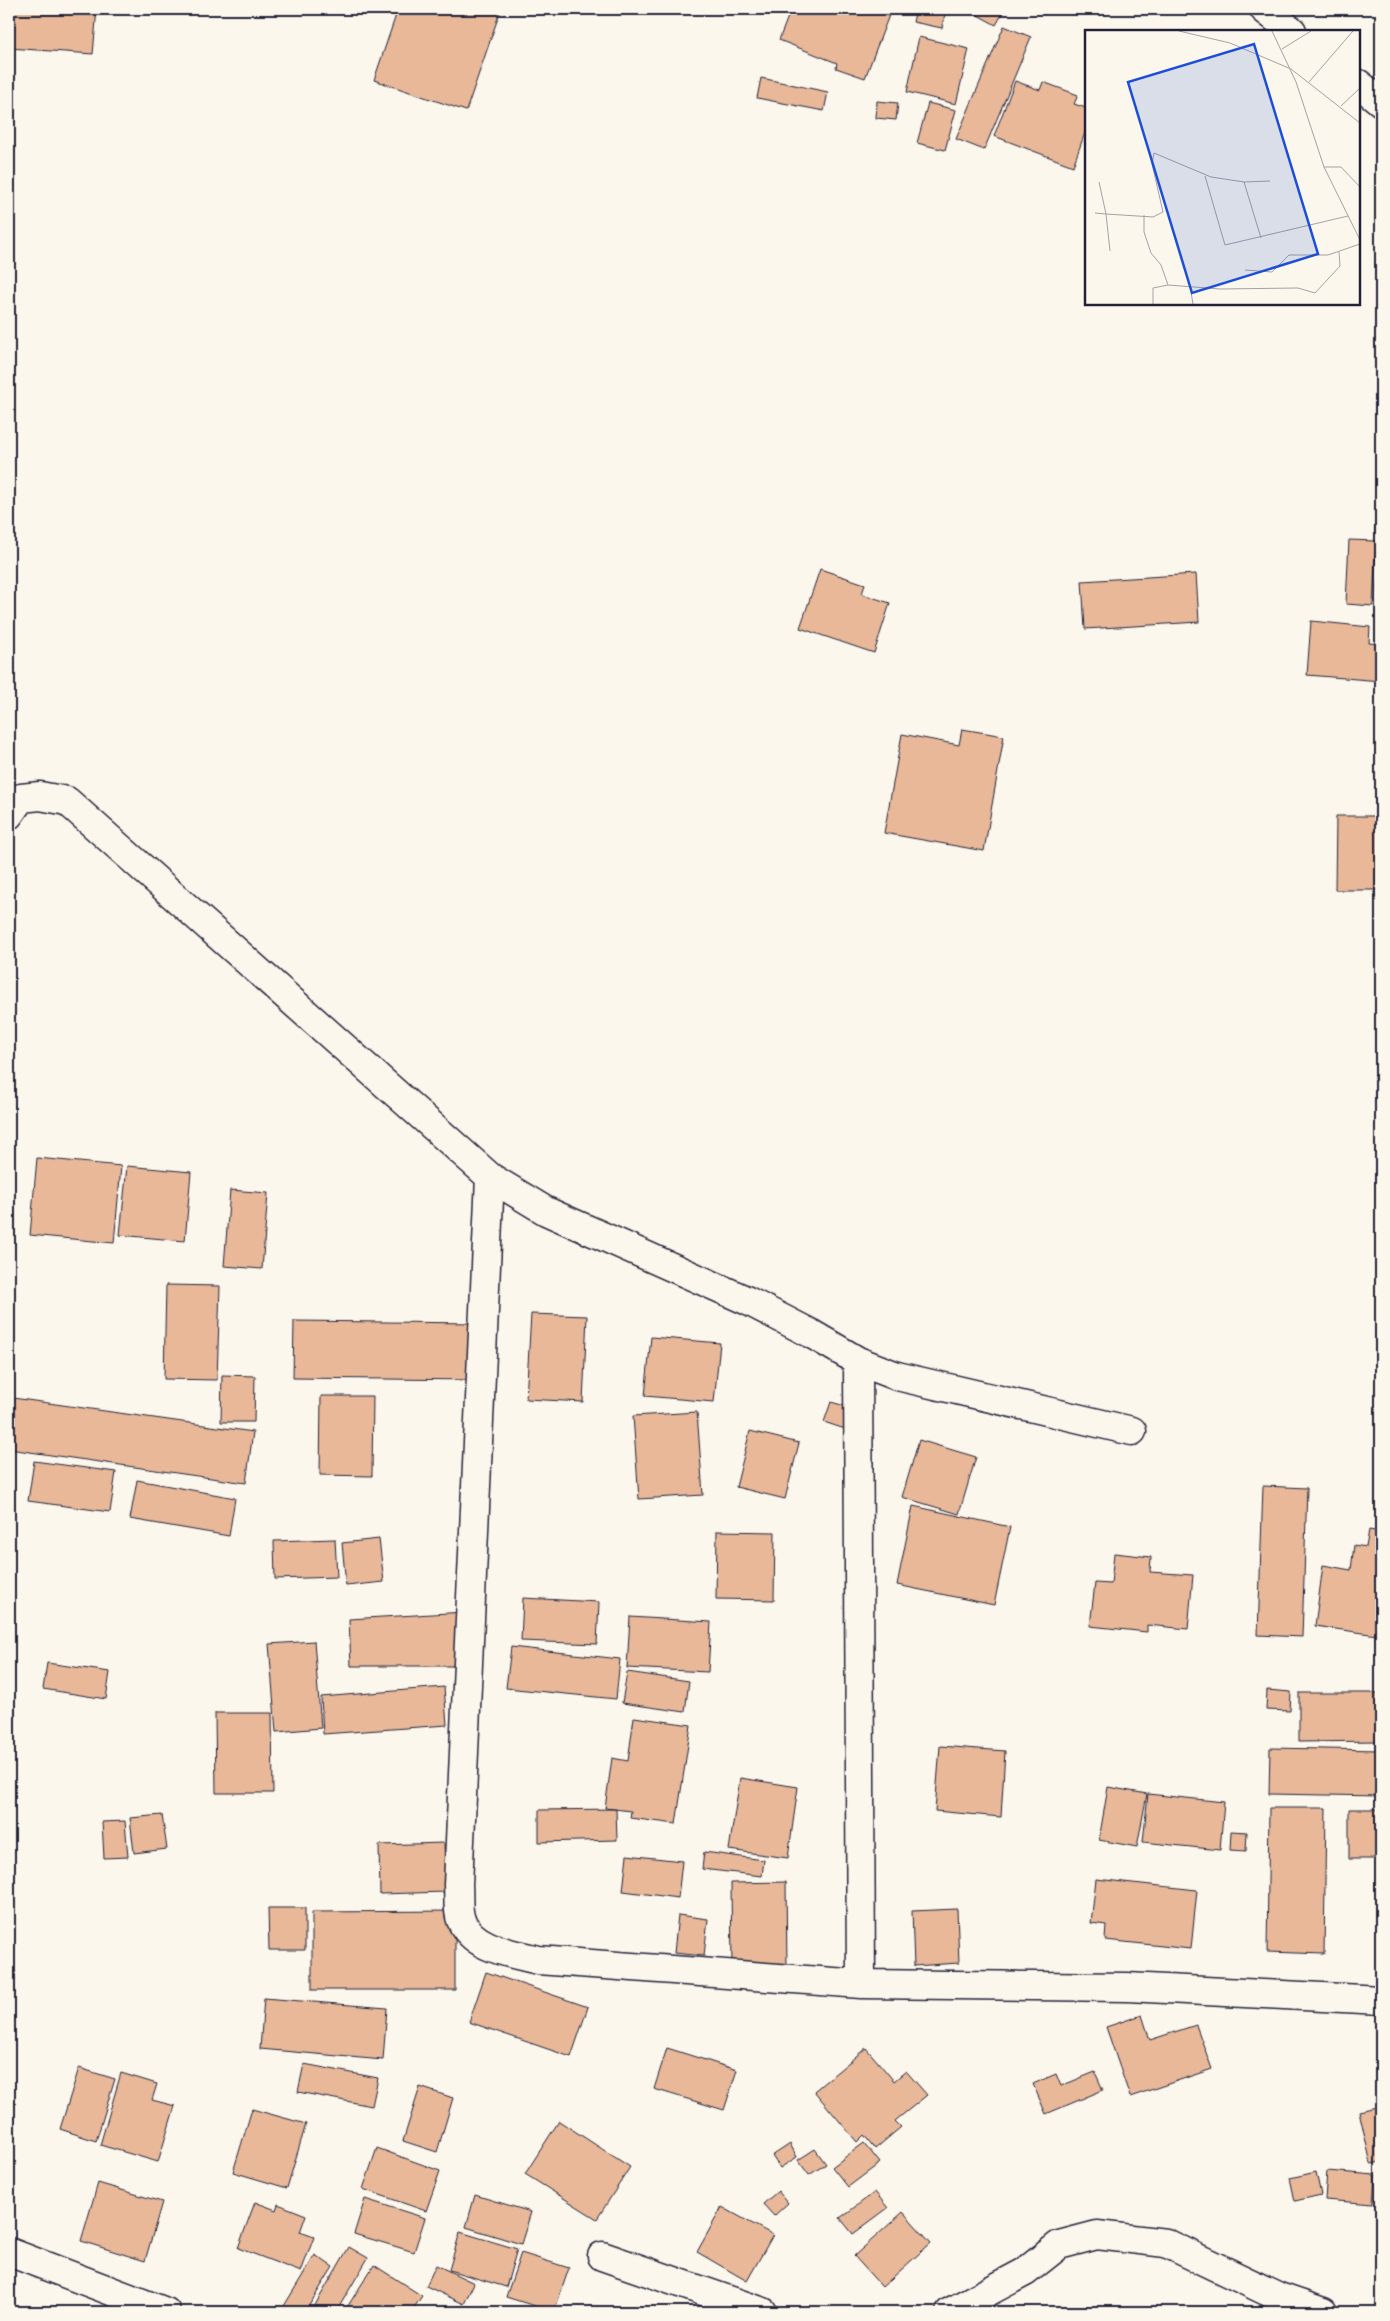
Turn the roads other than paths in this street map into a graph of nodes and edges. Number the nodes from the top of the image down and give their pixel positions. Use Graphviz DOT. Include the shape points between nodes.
graph roads {
  1 [pos="1264,9"];
  2 [pos="1291,30"];
  3 [pos="1360,85"];
  4 [pos="1381,102"];
  5 [pos="9,815"];
  6 [pos="490,1177"];
  7 [pos="858,1361"];
  8 [pos="1132,1432"];
  9 [pos="861,1984"];
  10 [pos="1381,2000"];
  11 [pos="9,2252"];
  12 [pos="602,2256"];
  13 [pos="166,2312"];
  14 [pos="764,2312"];
  15 [pos="950,2312"];
  16 [pos="1322,2312"];
  1 -- 2 [label="main road"];
  3 -- 4 [label="main road"];
  5 -- 6 [label="main road" via="21,798 40,796 67,802"];
  6 -- 7 [label="main road" via="546,1210 748,1301"];
  6 -- 9 [label="main road" via="458,1884 461,1919 473,1938 497,1949 538,1960"];
  7 -- 8 [label="main road" via="897,1376"];
  7 -- 9 [label="main road"];
  9 -- 10 [label="main road" via="1127,1986"];
  11 -- 13 [label="main road"];
  12 -- 14 [label="main road"];
  15 -- 16 [label="main road" via="1025,2272 1059,2244 1097,2235 1166,2243 1279,2297"];
}
